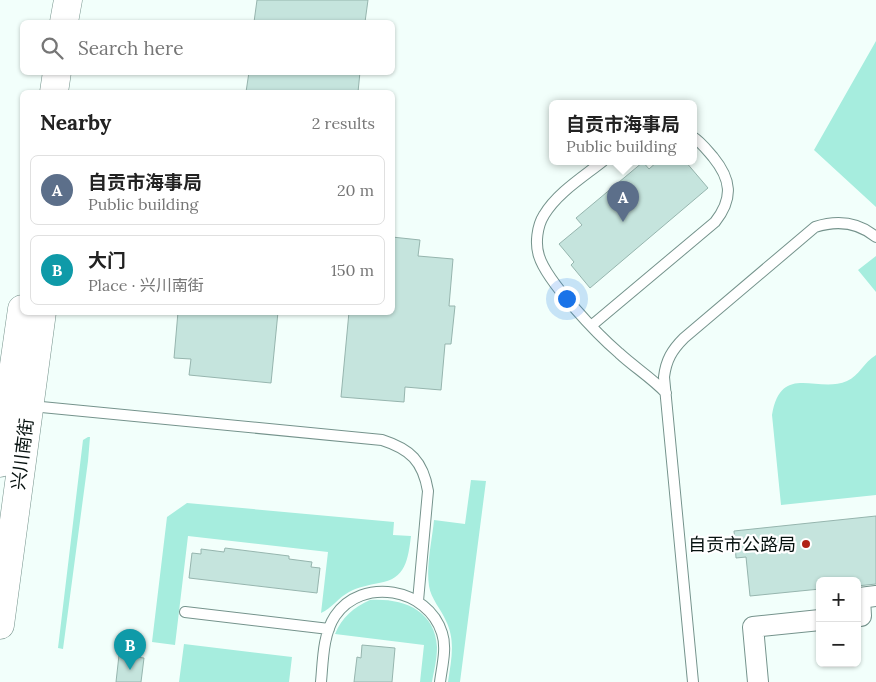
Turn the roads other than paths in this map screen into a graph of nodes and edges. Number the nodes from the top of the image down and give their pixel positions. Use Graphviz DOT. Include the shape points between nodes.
graph roads {
  1 [pos="68,0"];
  2 [pos="87,0"];
  3 [pos="64,20"];
  4 [pos="84,20"];
  5 [pos="57,75"];
  6 [pos="76,75"];
  7 [pos="54,90"];
  8 [pos="74,90"];
  9 [pos="697,140"];
  10 [pos="598,165"];
  11 [pos="876,237"];
  12 [pos="21,315"];
  13 [pos="42,315"];
  14 [pos="591,326"];
  15 [pos="666,393"];
  16 [pos="28,406"];
  17 [pos="0,463"];
  18 [pos="876,596"];
  19 [pos="861,598"];
  20 [pos="418,600"];
  21 [pos="185,612"];
  22 [pos="816,620"];
  23 [pos="0,626"];
  24 [pos="329,629"];
  25 [pos="321,682"];
  26 [pos="440,682"];
  27 [pos="693,682"];
  28 [pos="758,682"];
  1 -- 3 [label="street"];
  2 -- 4 [label="street"];
  5 -- 7 [label="street"];
  6 -- 8 [label="street"];
  9 -- 14 [label="lane" via="726,177 727,197 721,215"];
  10 -- 14 [label="lane" via="554,201 539,228 537,239 538,254 548,275"];
  11 -- 15 [label="lane" via="854,224 840,222 828,223 808,232 675,347 665,364"];
  12 -- 17 [label="street, 兴川南街"];
  13 -- 16 [label="street, 兴川南街"];
  14 -- 15 [label="lane"];
  15 -- 27 [label="lane"];
  16 -- 20 [label="lane" via="382,440 396,444 417,461 428,490"];
  16 -- 23 [label="street, 兴川南街"];
  18 -- 19 [label="street"];
  20 -- 24 [label="lane" via="380,591 359,596 342,608"];
  20 -- 26 [label="lane" via="432,613 442,633 444,654"];
  21 -- 24 [label="lane"];
  22 -- 28 [label="street" via="753,627"];
  24 -- 25 [label="lane"];
}
